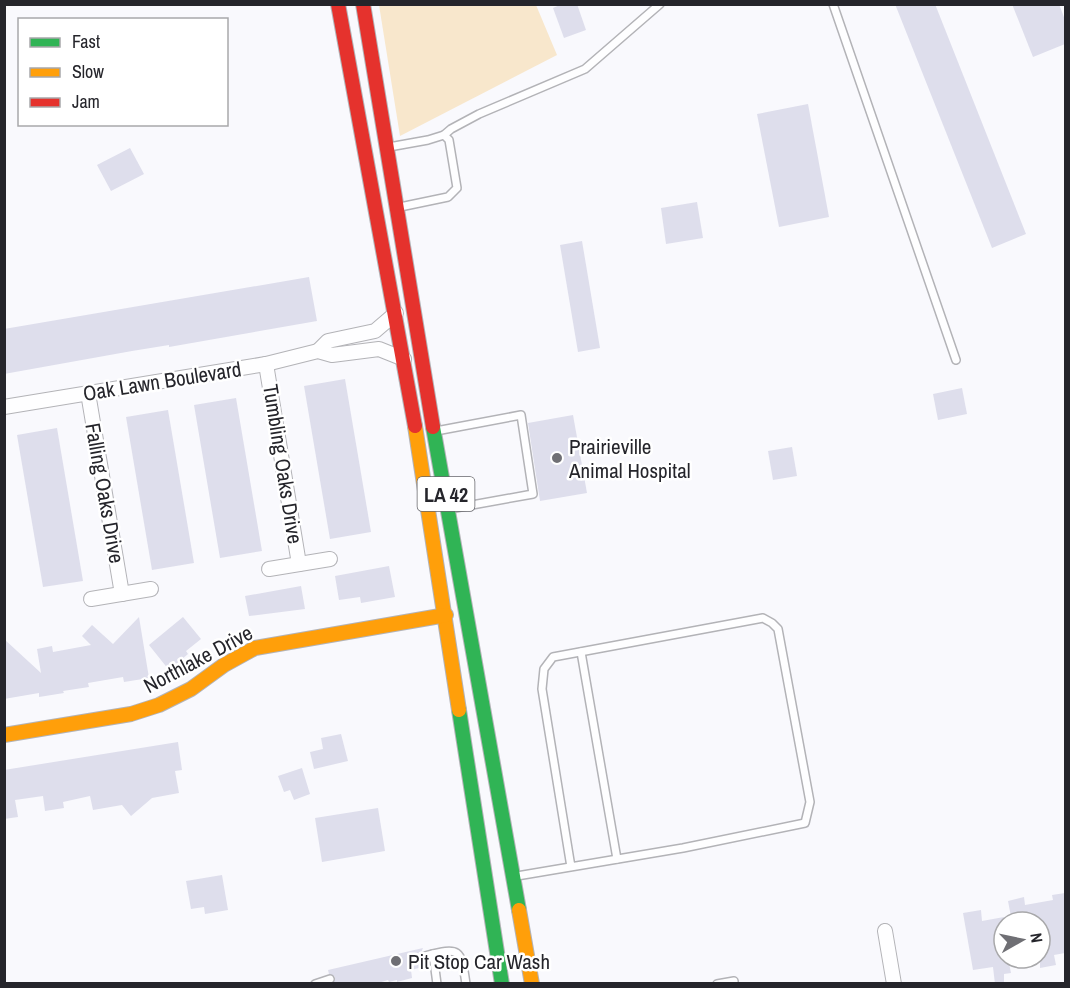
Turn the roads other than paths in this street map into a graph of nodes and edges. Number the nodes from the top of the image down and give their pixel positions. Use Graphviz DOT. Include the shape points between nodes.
graph roads {
  1 [pos="338,4"];
  2 [pos="363,4"];
  3 [pos="660,4"];
  4 [pos="833,4"];
  5 [pos="444,135"];
  6 [pos="386,147"];
  7 [pos="396,208"];
  8 [pos="396,313"];
  9 [pos="364,335"];
  10 [pos="367,349"];
  11 [pos="318,351"];
  12 [pos="404,358"];
  13 [pos="956,360"];
  14 [pos="266,364"];
  15 [pos="88,393"];
  16 [pos="4,407"];
  17 [pos="434,432"];
  18 [pos="448,509"];
  19 [pos="330,559"];
  20 [pos="299,564"];
  21 [pos="269,569"];
  22 [pos="151,589"];
  23 [pos="122,594"];
  24 [pos="91,599"];
  25 [pos="446,615"];
  26 [pos="581,651"];
  27 [pos="4,735"];
  28 [pos="617,859"];
  29 [pos="571,867"];
  30 [pos="514,876"];
  31 [pos="885,932"];
  32 [pos="433,954"];
  33 [pos="425,956"];
  34 [pos="330,979"];
  35 [pos="315,984"];
  36 [pos="437,984"];
  37 [pos="466,984"];
  38 [pos="502,984"];
  39 [pos="532,984"];
  40 [pos="717,984"];
  41 [pos="734,984"];
  42 [pos="894,984"];
  1 -- 8 [label="main road, LA 42"];
  2 -- 6 [label="main road, LA 42"];
  3 -- 5 [label="lane" via="585,69 479,114"];
  4 -- 13 [label="lane"];
  5 -- 6 [label="lane"];
  5 -- 7 [label="lane" via="449,140 457,189 448,196"];
  6 -- 7 [label="main road, LA 42"];
  7 -- 17 [label="main road, LA 42"];
  8 -- 9 [label="street, Oak Lawn Boulevard"];
  8 -- 12 [label="main road, LA 42"];
  9 -- 10 [label="lane"];
  9 -- 11 [label="street, Oak Lawn Boulevard" via="328,342"];
  10 -- 11 [label="street, Oak Lawn Boulevard" via="332,354"];
  10 -- 12 [label="street, Oak Lawn Boulevard"];
  11 -- 14 [label="street, Oak Lawn Boulevard"];
  12 -- 25 [label="main road, LA 42"];
  14 -- 15 [label="street, Oak Lawn Boulevard"];
  14 -- 20 [label="street, Tumbling Oaks Drive"];
  15 -- 16 [label="street, Oak Lawn Boulevard"];
  15 -- 23 [label="street, Falling Oaks Drive"];
  17 -- 18 [label="main road, LA 42"];
  17 -- 18 [label="lane" via="521,416 533,494"];
  18 -- 30 [label="main road, LA 42"];
  19 -- 20 [label="street"];
  20 -- 21 [label="street"];
  22 -- 23 [label="street"];
  23 -- 24 [label="street"];
  25 -- 27 [label="main road, Northlake Drive" via="255,648 159,705 131,714"];
  25 -- 38 [label="main road, LA 42"];
  26 -- 28 [label="lane"];
  26 -- 28 [label="lane" via="763,618 772,623 778,629 810,802 805,823"];
  26 -- 29 [label="lane" via="553,657 544,669 542,689"];
  28 -- 29 [label="lane"];
  29 -- 30 [label="lane"];
  30 -- 39 [label="main road, LA 42"];
  31 -- 42 [label="street"];
  32 -- 33 [label="lane"];
  32 -- 36 [label="lane"];
  32 -- 37 [label="lane" via="457,952 462,957"];
  34 -- 35 [label="lane"];
  40 -- 41 [label="lane"];
}
